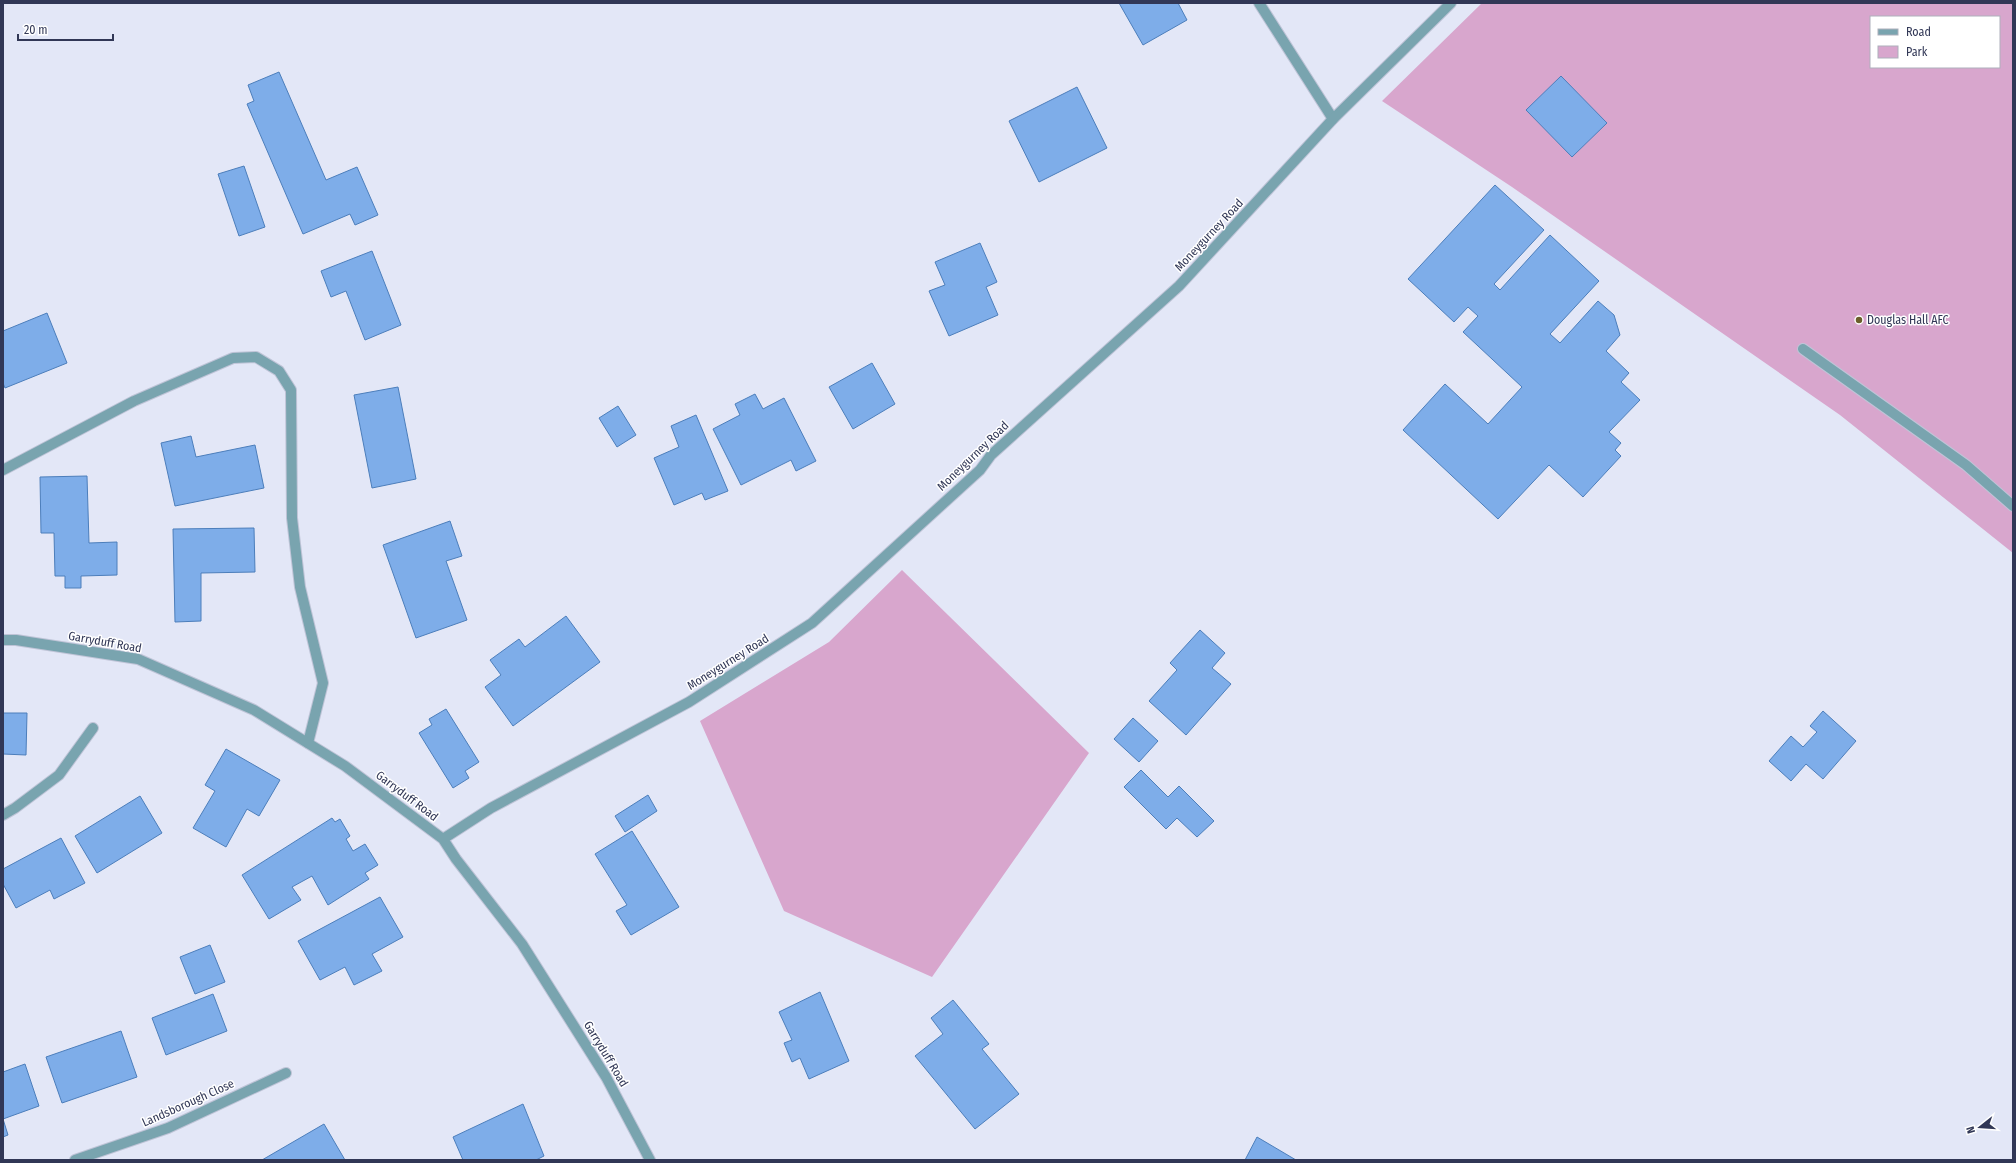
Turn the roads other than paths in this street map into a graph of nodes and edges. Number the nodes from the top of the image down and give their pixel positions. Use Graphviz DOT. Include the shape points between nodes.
graph roads {
  1 [pos="1259,3"];
  2 [pos="1451,3"];
  3 [pos="1333,119"];
  4 [pos="1803,349"];
  5 [pos="3,470"];
  6 [pos="2013,506"];
  7 [pos="3,640"];
  8 [pos="93,728"];
  9 [pos="308,743"];
  10 [pos="3,815"];
  11 [pos="443,839"];
  12 [pos="286,1073"];
  13 [pos="75,1160"];
  14 [pos="650,1160"];
  1 -- 3 [label="street"];
  2 -- 3 [label="street, Moneygurney Road"];
  3 -- 11 [label="street, Moneygurney Road" via="1178,286 991,455 980,470 812,623 689,702 491,808"];
  4 -- 6 [label="street" via="1966,465"];
  5 -- 9 [label="street" via="134,401 234,358 256,357 279,371 291,390 292,518 300,587 323,683"];
  7 -- 9 [label="street, Garryduff Road" via="138,659 254,710"];
  8 -- 10 [label="street" via="59,775"];
  9 -- 11 [label="street, Garryduff Road" via="345,766"];
  11 -- 14 [label="street, Garryduff Road" via="522,944 606,1077"];
  12 -- 13 [label="street, Landsborough Close" via="168,1128"];
}
